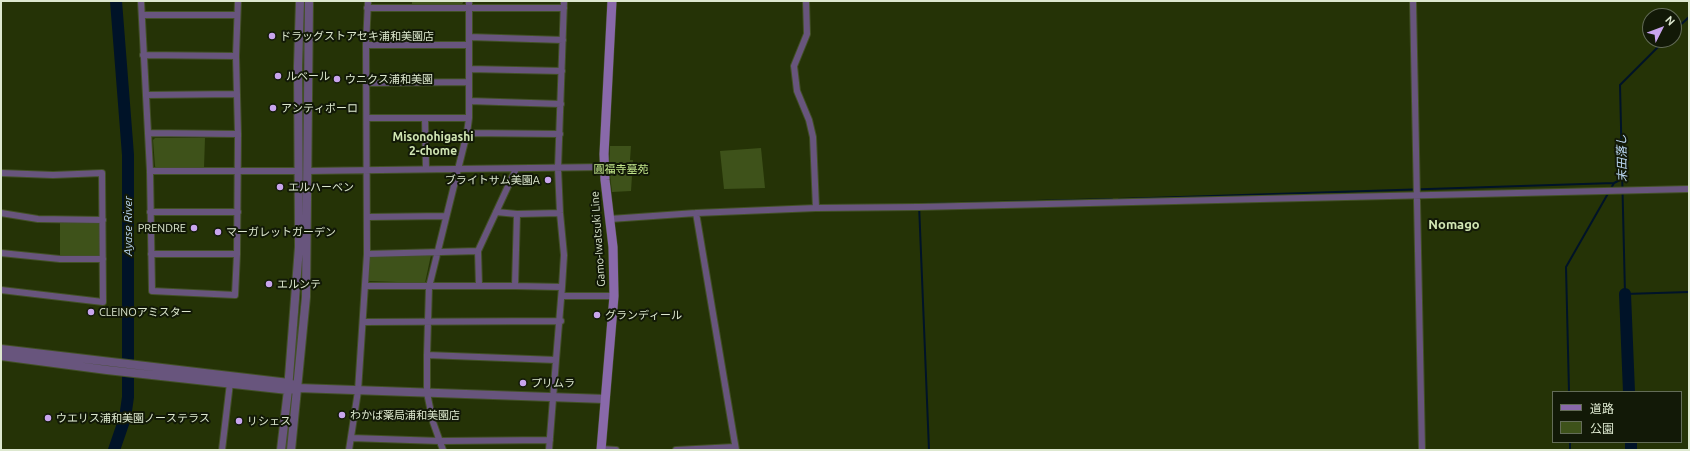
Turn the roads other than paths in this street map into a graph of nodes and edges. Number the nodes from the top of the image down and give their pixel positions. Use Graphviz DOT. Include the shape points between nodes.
graph roads {
  1 [pos="141,1"];
  2 [pos="238,1"];
  3 [pos="300,1"];
  4 [pos="309,1"];
  5 [pos="469,1"];
  6 [pos="564,1"];
  7 [pos="612,1"];
  8 [pos="806,1"];
  9 [pos="1413,1"];
  10 [pos="368,4"];
  11 [pos="564,8"];
  12 [pos="469,9"];
  13 [pos="142,15"];
  14 [pos="236,16"];
  15 [pos="469,37"];
  16 [pos="563,40"];
  17 [pos="469,45"];
  18 [pos="366,46"];
  19 [pos="143,55"];
  20 [pos="236,56"];
  21 [pos="469,69"];
  22 [pos="562,71"];
  23 [pos="469,82"];
  24 [pos="367,83"];
  25 [pos="237,94"];
  26 [pos="146,96"];
  27 [pos="469,101"];
  28 [pos="561,104"];
  29 [pos="367,118"];
  30 [pos="469,118"];
  31 [pos="425,119"];
  32 [pos="148,133"];
  33 [pos="467,133"];
  34 [pos="238,134"];
  35 [pos="560,134"];
  36 [pos="604,167"];
  37 [pos="558,168"];
  38 [pos="426,169"];
  39 [pos="458,169"];
  40 [pos="516,169"];
  41 [pos="238,170"];
  42 [pos="367,170"];
  43 [pos="150,171"];
  44 [pos="303,171"];
  45 [pos="1,173"];
  46 [pos="1689,189"];
  47 [pos="1417,196"];
  48 [pos="816,208"];
  49 [pos="150,212"];
  50 [pos="238,212"];
  51 [pos="496,212"];
  52 [pos="1,213"];
  53 [pos="560,213"];
  54 [pos="696,213"];
  55 [pos="517,214"];
  56 [pos="446,216"];
  57 [pos="368,217"];
  58 [pos="610,219"];
  59 [pos="103,220"];
  60 [pos="437,251"];
  61 [pos="478,251"];
  62 [pos="1,253"];
  63 [pos="151,254"];
  64 [pos="238,254"];
  65 [pos="367,254"];
  66 [pos="103,259"];
  67 [pos="365,286"];
  68 [pos="479,286"];
  69 [pos="515,286"];
  70 [pos="429,287"];
  71 [pos="562,287"];
  72 [pos="1,290"];
  73 [pos="562,296"];
  74 [pos="614,296"];
  75 [pos="560,321"];
  76 [pos="364,322"];
  77 [pos="428,322"];
  78 [pos="1,348"];
  79 [pos="427,355"];
  80 [pos="1,356"];
  81 [pos="556,360"];
  82 [pos="146,370"];
  83 [pos="230,383"];
  84 [pos="289,387"];
  85 [pos="298,388"];
  86 [pos="358,390"];
  87 [pos="426,393"];
  88 [pos="553,398"];
  89 [pos="605,400"];
  90 [pos="351,438"];
  91 [pos="550,440"];
  92 [pos="440,441"];
  93 [pos="735,448"];
  94 [pos="601,449"];
  95 [pos="222,450"];
  96 [pos="281,450"];
  97 [pos="291,450"];
  98 [pos="349,450"];
  99 [pos="443,450"];
  100 [pos="549,450"];
  101 [pos="616,450"];
  102 [pos="676,450"];
  103 [pos="1422,450"];
  1 -- 13 [label="street"];
  2 -- 14 [label="street"];
  3 -- 44 [label="street" via="298,66"];
  4 -- 44 [label="street"];
  5 -- 12 [label="street"];
  6 -- 11 [label="street"];
  7 -- 36 [label="main road, Gamo-Iwatsuki Line"];
  8 -- 48 [label="street" via="807,34 794,66 797,91 814,137"];
  9 -- 47 [label="street"];
  10 -- 12 [label="street"];
  10 -- 18 [label="street"];
  11 -- 12 [label="street"];
  11 -- 16 [label="street"];
  12 -- 15 [label="street"];
  13 -- 14 [label="street"];
  13 -- 19 [label="street"];
  14 -- 20 [label="street"];
  15 -- 16 [label="street"];
  15 -- 17 [label="street"];
  16 -- 22 [label="street"];
  17 -- 18 [label="street"];
  17 -- 21 [label="street"];
  18 -- 24 [label="street"];
  19 -- 20 [label="street"];
  19 -- 26 [label="street"];
  20 -- 25 [label="street"];
  21 -- 22 [label="street"];
  21 -- 23 [label="street"];
  22 -- 28 [label="street"];
  23 -- 24 [label="street"];
  23 -- 27 [label="street"];
  24 -- 29 [label="street"];
  25 -- 26 [label="street"];
  25 -- 34 [label="street"];
  26 -- 32 [label="street"];
  27 -- 28 [label="street"];
  27 -- 30 [label="street"];
  28 -- 35 [label="street"];
  29 -- 31 [label="street"];
  29 -- 42 [label="street"];
  30 -- 31 [label="street"];
  30 -- 33 [label="street"];
  31 -- 38 [label="street"];
  32 -- 34 [label="street"];
  32 -- 43 [label="street"];
  33 -- 35 [label="street"];
  33 -- 39 [label="street"];
  34 -- 41 [label="street"];
  35 -- 37 [label="street"];
  36 -- 37 [label="street"];
  36 -- 58 [label="main road, Gamo-Iwatsuki Line"];
  37 -- 40 [label="street"];
  37 -- 53 [label="street"];
  38 -- 39 [label="street"];
  38 -- 42 [label="street"];
  39 -- 40 [label="street"];
  39 -- 56 [label="street"];
  40 -- 51 [label="street"];
  41 -- 43 [label="street"];
  41 -- 44 [label="street"];
  41 -- 50 [label="street"];
  42 -- 44 [label="street"];
  42 -- 57 [label="street"];
  43 -- 49 [label="street"];
  44 -- 84 [label="street"];
  44 -- 85 [label="street" via="306,297"];
  45 -- 59 [label="street" via="102,173"];
  46 -- 47 [label="street"];
  47 -- 48 [label="street"];
  47 -- 103 [label="street"];
  48 -- 54 [label="street"];
  49 -- 50 [label="street"];
  49 -- 63 [label="street"];
  50 -- 64 [label="street"];
  51 -- 55 [label="street"];
  51 -- 61 [label="street"];
  52 -- 59 [label="street" via="38,218"];
  53 -- 55 [label="street"];
  53 -- 71 [label="street" via="564,255"];
  54 -- 58 [label="street"];
  54 -- 93 [label="street"];
  55 -- 69 [label="street"];
  56 -- 57 [label="street"];
  56 -- 60 [label="street"];
  57 -- 65 [label="street"];
  58 -- 74 [label="main road, Gamo-Iwatsuki Line"];
  59 -- 66 [label="street"];
  60 -- 61 [label="street"];
  60 -- 65 [label="street"];
  60 -- 70 [label="street"];
  61 -- 68 [label="street"];
  62 -- 66 [label="street"];
  63 -- 64 [label="street"];
  63 -- 64 [label="street" via="152,291 235,295"];
  65 -- 67 [label="street"];
  66 -- 72 [label="street" via="103,302"];
  67 -- 70 [label="street"];
  67 -- 76 [label="street"];
  68 -- 69 [label="street"];
  68 -- 70 [label="street"];
  69 -- 71 [label="street"];
  70 -- 77 [label="street"];
  71 -- 73 [label="street"];
  73 -- 74 [label="street"];
  73 -- 75 [label="street"];
  74 -- 89 [label="main road, Gamo-Iwatsuki Line"];
  75 -- 77 [label="street"];
  75 -- 81 [label="street"];
  76 -- 77 [label="street"];
  76 -- 86 [label="street"];
  77 -- 79 [label="street"];
  78 -- 82 [label="street" via="109,361"];
  79 -- 81 [label="street"];
  79 -- 87 [label="street"];
  80 -- 82 [label="street" via="107,370"];
  81 -- 88 [label="street"];
  82 -- 83 [label="street"];
  82 -- 84 [label="street"];
  83 -- 84 [label="street"];
  83 -- 95 [label="street"];
  84 -- 85 [label="street"];
  84 -- 96 [label="street"];
  85 -- 86 [label="street"];
  85 -- 97 [label="street"];
  86 -- 87 [label="street"];
  86 -- 90 [label="street"];
  87 -- 88 [label="street"];
  87 -- 92 [label="street"];
  88 -- 89 [label="street"];
  88 -- 91 [label="street"];
  89 -- 94 [label="main road, Gamo-Iwatsuki Line"];
  90 -- 92 [label="street"];
  90 -- 98 [label="street"];
  91 -- 92 [label="street"];
  91 -- 100 [label="street"];
  92 -- 99 [label="street"];
  93 -- 102 [label="street"];
  94 -- 101 [label="street"];
}
